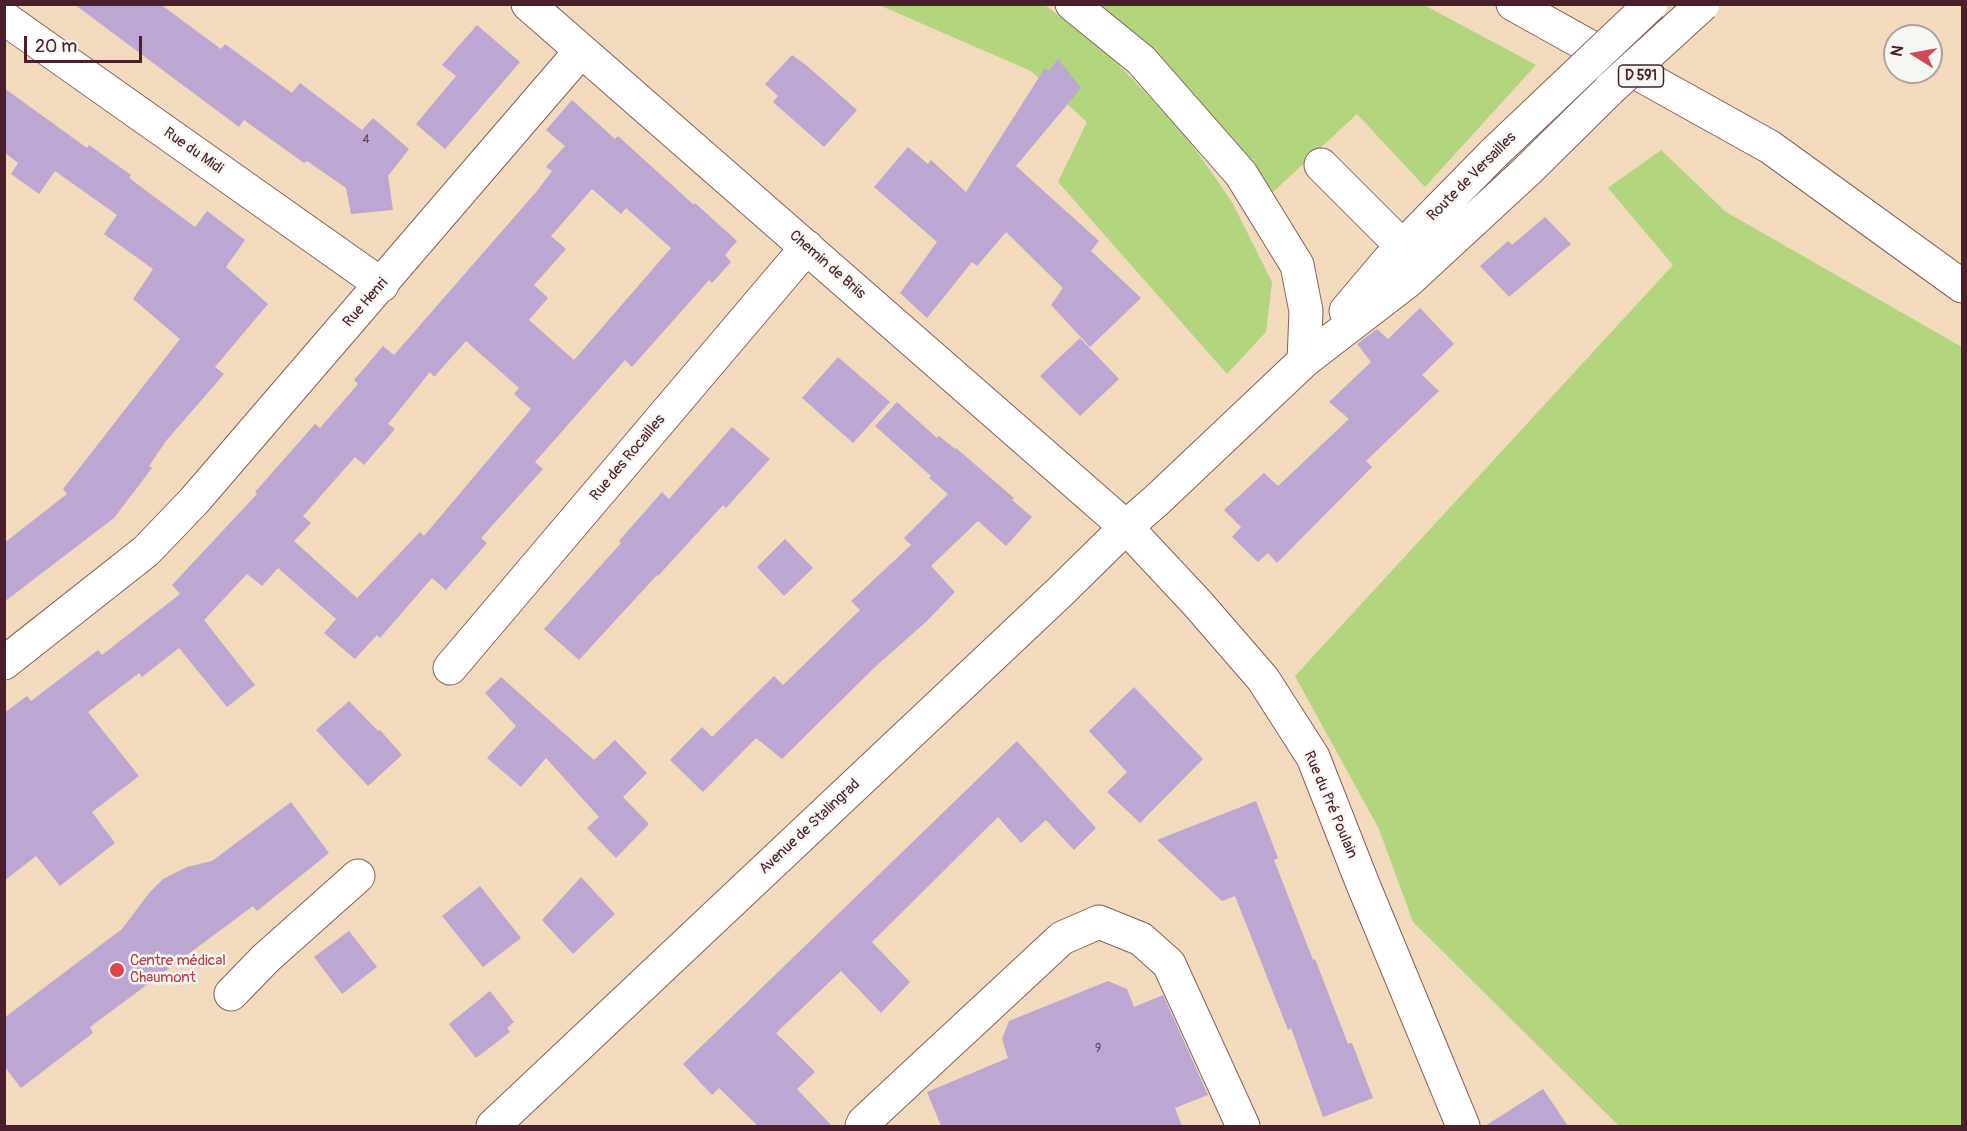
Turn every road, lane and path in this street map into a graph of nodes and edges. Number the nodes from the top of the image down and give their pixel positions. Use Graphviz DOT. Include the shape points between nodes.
graph roads {
  1 [pos="528,4"];
  2 [pos="1072,4"];
  3 [pos="1513,4"];
  4 [pos="1651,4"];
  5 [pos="1703,4"];
  6 [pos="4,18"];
  7 [pos="581,51"];
  8 [pos="1321,165"];
  9 [pos="1402,246"];
  10 [pos="807,247"];
  11 [pos="382,285"];
  12 [pos="1962,286"];
  13 [pos="1304,362"];
  14 [pos="1126,527"];
  15 [pos="4,663"];
  16 [pos="450,668"];
  17 [pos="358,876"];
  18 [pos="231,994"];
  19 [pos="492,1126"];
  20 [pos="862,1126"];
  21 [pos="1243,1126"];
  22 [pos="1463,1126"];
  1 -- 7 [label="street, Chemin de Briis"];
  2 -- 13 [label="street" via="1141,60 1241,174 1297,265 1306,311"];
  3 -- 12 [label="street, D 591" via="1770,147"];
  4 -- 9 [label="street, Route de Versailles, bridge"];
  5 -- 13 [label="street, Route de Versailles, bridge" via="1408,281"];
  6 -- 11 [label="street, Rue du Midi"];
  7 -- 10 [label="street, Chemin de Briis"];
  7 -- 11 [label="street, Rue Henri"];
  8 -- 9 [label="street"];
  9 -- 13 [label="street, Route de Versailles"];
  10 -- 14 [label="street, Chemin de Briis"];
  10 -- 16 [label="street, Rue des Rocailles"];
  11 -- 15 [label="street, Rue Henri" via="146,551"];
  13 -- 14 [label="street, Route de Versailles"];
  14 -- 19 [label="street, Avenue de Stalingrad"];
  14 -- 22 [label="street, Rue du Pré Poulain" via="1263,679 1313,757"];
  17 -- 18 [label="street"];
  20 -- 21 [label="street" via="1062,938 1099,922 1141,939 1169,964"];
}
